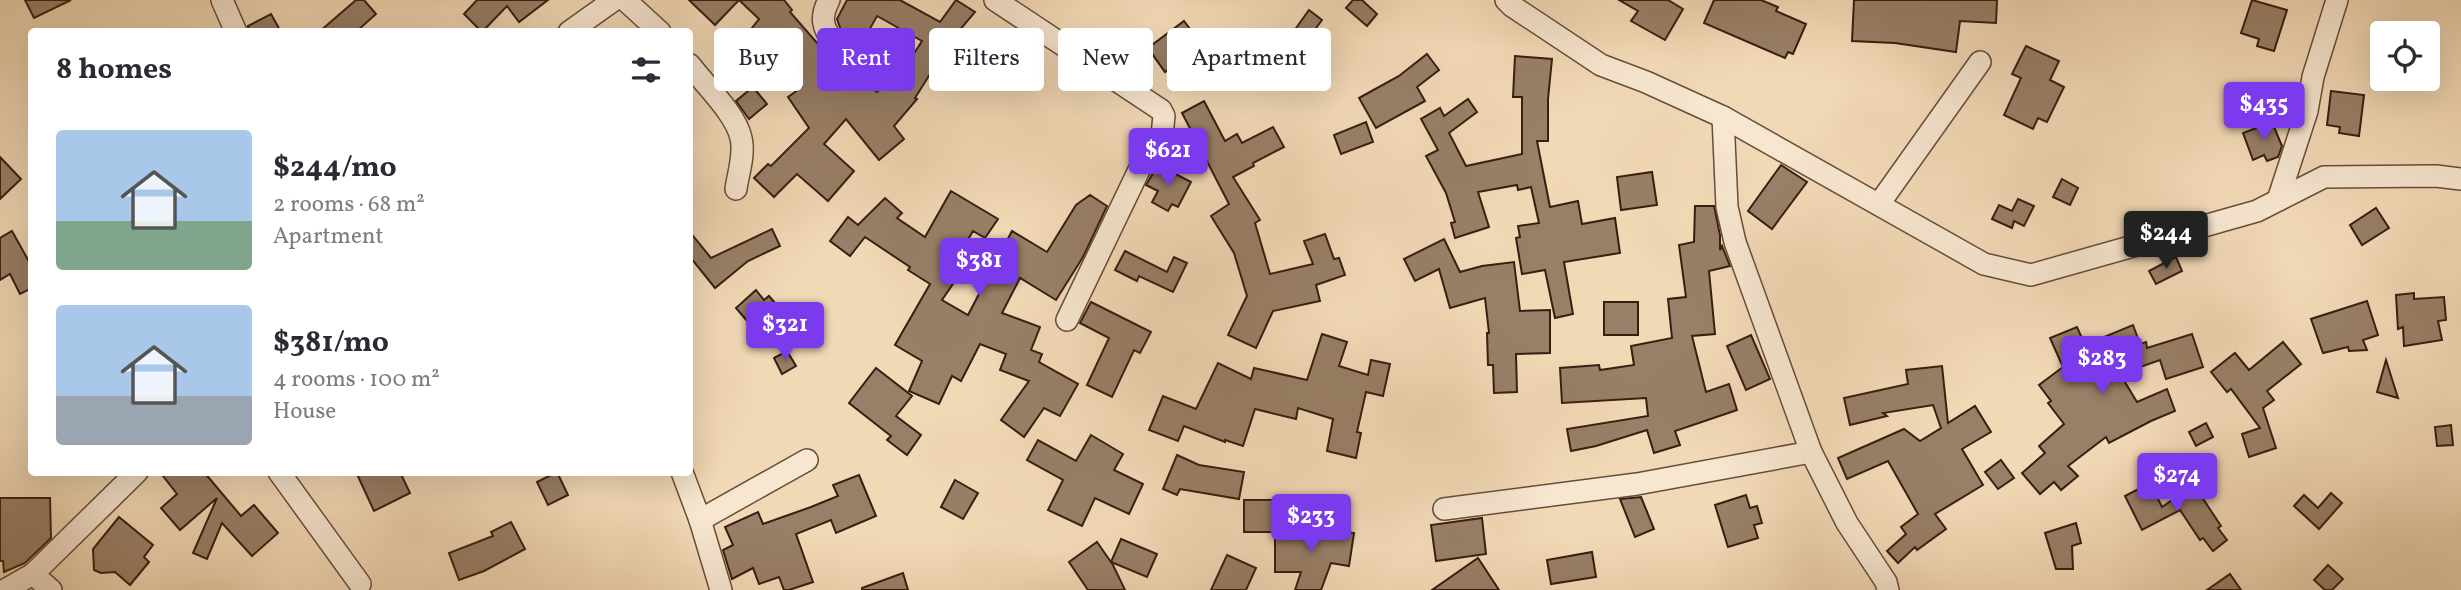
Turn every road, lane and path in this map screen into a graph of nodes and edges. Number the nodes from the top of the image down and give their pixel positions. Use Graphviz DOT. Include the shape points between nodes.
graph roads {
  1 [pos="222,0"];
  2 [pos="614,0"];
  3 [pos="625,0"];
  4 [pos="829,0"];
  5 [pos="995,0"];
  6 [pos="2337,0"];
  7 [pos="1511,2"];
  8 [pos="234,28"];
  9 [pos="575,28"];
  10 [pos="656,28"];
  11 [pos="824,28"];
  12 [pos="1980,62"];
  13 [pos="693,69"];
  14 [pos="1723,117"];
  15 [pos="2461,179"];
  16 [pos="736,189"];
  17 [pos="2278,200"];
  18 [pos="1879,204"];
  19 [pos="1067,320"];
  20 [pos="1811,452"];
  21 [pos="807,460"];
  22 [pos="133,476"];
  23 [pos="282,476"];
  24 [pos="684,476"];
  25 [pos="1444,509"];
  26 [pos="701,520"];
  27 [pos="33,574"];
  28 [pos="360,584"];
  29 [pos="1893,587"];
  30 [pos="5,590"];
  31 [pos="51,590"];
  32 [pos="721,590"];
  1 -- 8 [label="street"];
  2 -- 9 [label="street"];
  3 -- 10 [label="street"];
  4 -- 11 [label="street"];
  5 -- 19 [label="street" via="1109,74 1164,116 1162,135 1139,170"];
  6 -- 17 [label="street"];
  7 -- 14 [label="street" via="1601,65"];
  12 -- 18 [label="street"];
  13 -- 16 [label="street" via="733,119 741,137"];
  14 -- 18 [label="street"];
  14 -- 20 [label="street" via="1730,225"];
  15 -- 17 [label="street" via="2324,177"];
  17 -- 18 [label="street" via="2257,211 2031,275 1984,264"];
  20 -- 25 [label="street" via="1637,484"];
  20 -- 29 [label="street" via="1847,523"];
  21 -- 26 [label="street"];
  22 -- 27 [label="street"];
  23 -- 28 [label="street"];
  24 -- 26 [label="street"];
  26 -- 32 [label="street"];
  27 -- 30 [label="street"];
  27 -- 31 [label="street"];
}
